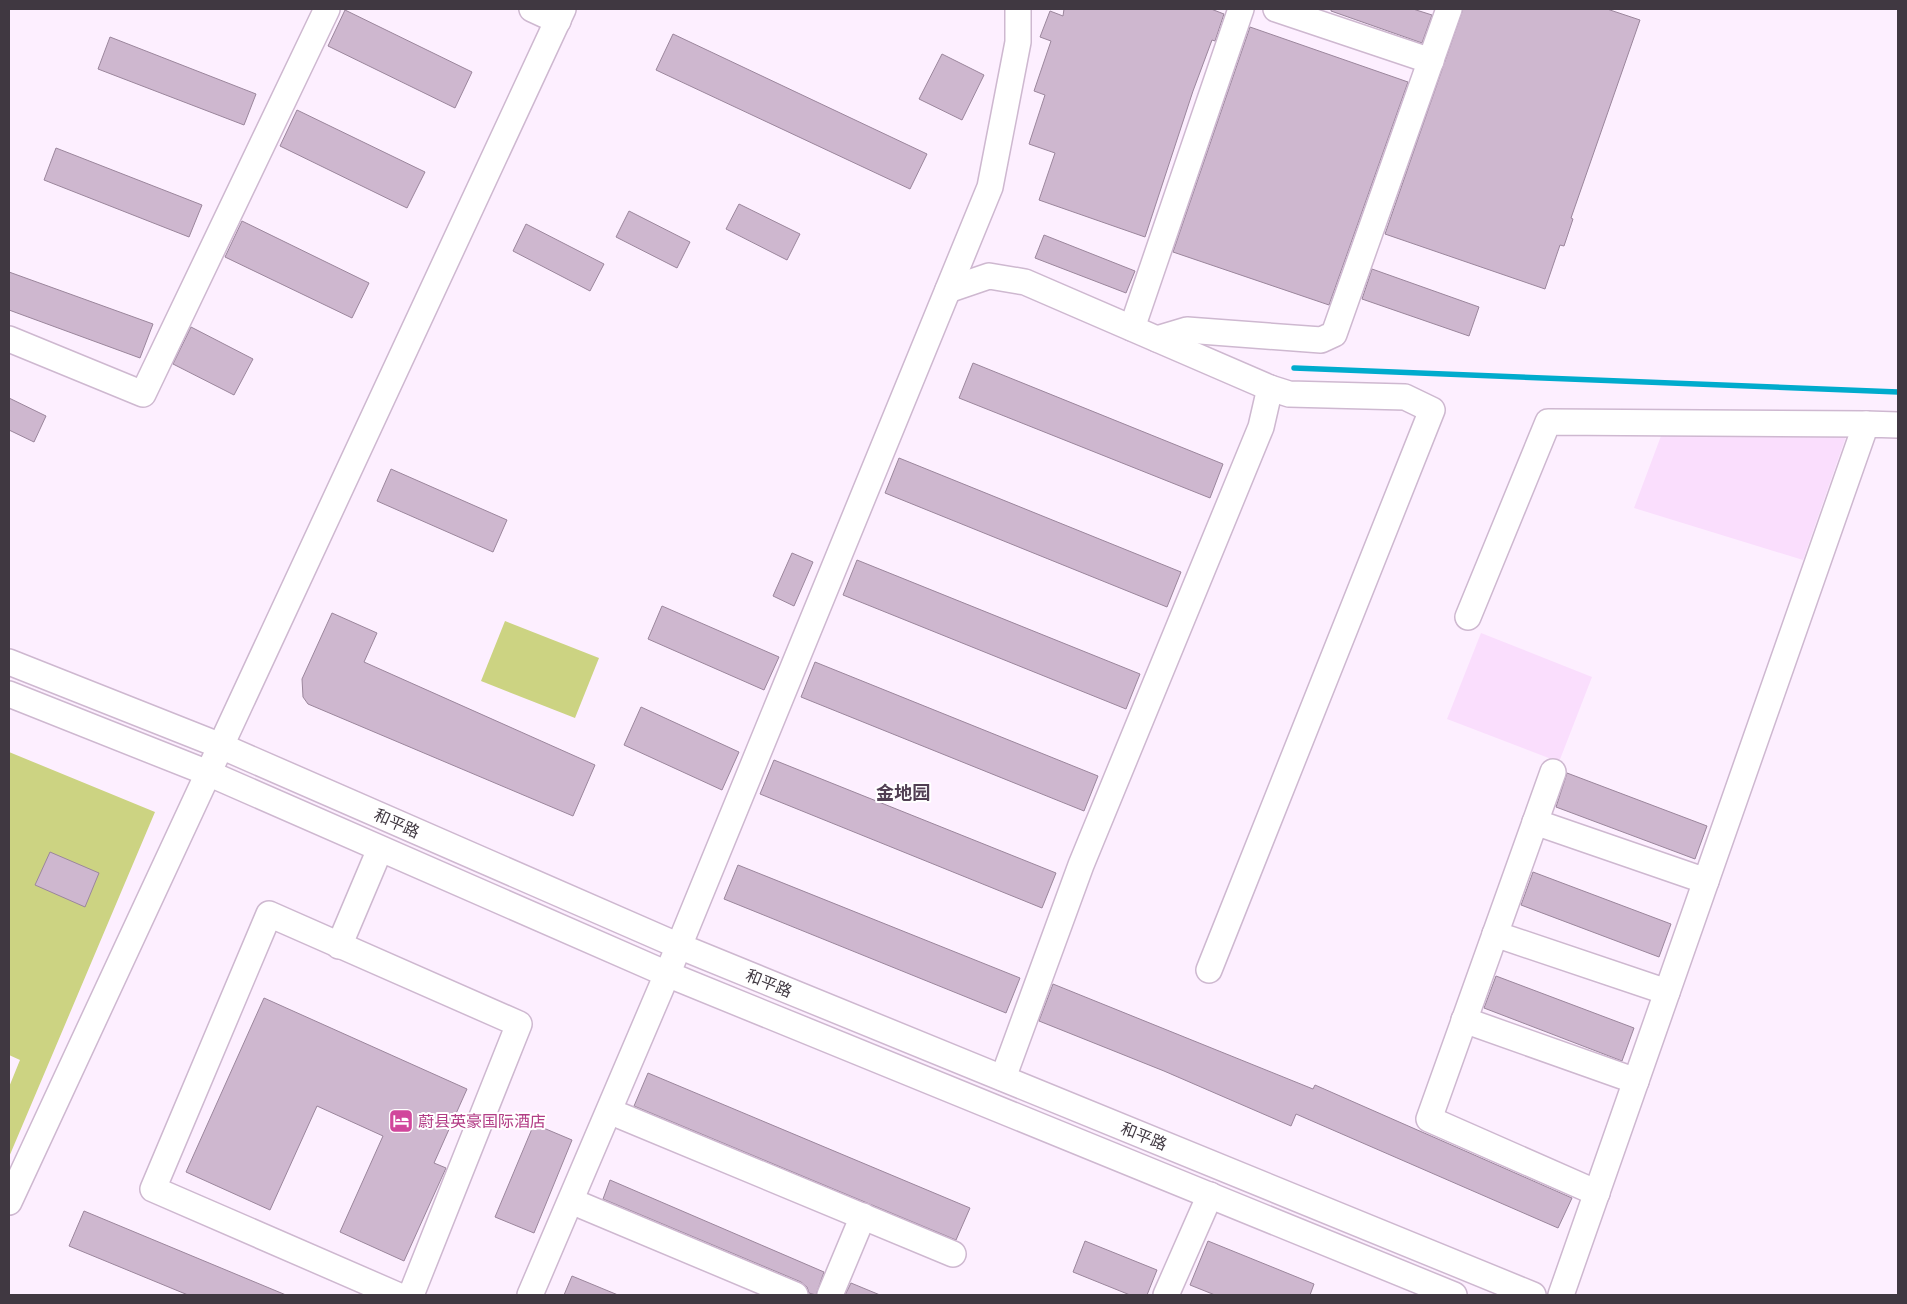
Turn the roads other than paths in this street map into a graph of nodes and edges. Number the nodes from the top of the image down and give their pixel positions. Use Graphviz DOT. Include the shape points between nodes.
graph roads {
  1 [pos="327,9"];
  2 [pos="532,9"];
  3 [pos="1018,9"];
  4 [pos="1241,9"];
  5 [pos="1276,9"];
  6 [pos="1450,9"];
  7 [pos="561,15"];
  8 [pos="1431,61"];
  9 [pos="948,290"];
  10 [pos="1132,328"];
  11 [pos="9,339"];
  12 [pos="1157,339"];
  13 [pos="1270,388"];
  14 [pos="1866,424"];
  15 [pos="1898,425"];
  16 [pos="1468,616"];
  17 [pos="9,662"];
  18 [pos="9,694"];
  19 [pos="221,746"];
  20 [pos="1553,772"];
  21 [pos="208,773"];
  22 [pos="1535,822"];
  23 [pos="380,848"];
  24 [pos="1706,881"];
  25 [pos="1495,934"];
  26 [pos="339,946"];
  27 [pos="679,946"];
  28 [pos="1209,970"];
  29 [pos="667,974"];
  30 [pos="1667,992"];
  31 [pos="1464,1020"];
  32 [pos="642,1064"];
  33 [pos="1003,1078"];
  34 [pos="1636,1082"];
  35 [pos="621,1116"];
  36 [pos="1597,1193"];
  37 [pos="1210,1195"];
  38 [pos="9,1202"];
  39 [pos="583,1206"];
  40 [pos="863,1216"];
  41 [pos="953,1254"];
  42 [pos="397,1295"];
  43 [pos="411,1295"];
  44 [pos="530,1295"];
  45 [pos="546,1295"];
  46 [pos="795,1295"];
  47 [pos="830,1295"];
  48 [pos="1166,1295"];
  49 [pos="1454,1295"];
  50 [pos="1533,1295"];
  51 [pos="1561,1295"];
  1 -- 11 [label="street" via="143,394"];
  2 -- 7 [label="street"];
  3 -- 9 [label="street" via="1018,42 990,187"];
  4 -- 10 [label="street"];
  5 -- 8 [label="street"];
  6 -- 8 [label="street"];
  7 -- 19 [label="street"];
  8 -- 12 [label="street" via="1334,334 1320,340 1187,330"];
  9 -- 10 [label="street" via="988,276 1025,282"];
  9 -- 27 [label="street"];
  10 -- 12 [label="street"];
  12 -- 13 [label="street"];
  13 -- 28 [label="street" via="1289,394 1405,398 1432,410"];
  13 -- 33 [label="street" via="1261,427 1081,865"];
  14 -- 15 [label="street"];
  14 -- 16 [label="street" via="1548,422"];
  14 -- 24 [label="street"];
  17 -- 19 [label="street, 和平路"];
  18 -- 21 [label="street, 和平路"];
  19 -- 21 [label="street"];
  19 -- 27 [label="street, 和平路"];
  20 -- 22 [label="street"];
  21 -- 23 [label="street, 和平路"];
  21 -- 38 [label="street"];
  22 -- 24 [label="street"];
  22 -- 25 [label="street"];
  23 -- 26 [label="street"];
  23 -- 29 [label="street, 和平路"];
  24 -- 30 [label="street"];
  25 -- 30 [label="street"];
  25 -- 31 [label="street"];
  26 -- 42 [label="street" via="269,914 153,1189"];
  26 -- 43 [label="street" via="519,1024"];
  27 -- 29 [label="street"];
  27 -- 33 [label="street, 和平路"];
  29 -- 37 [label="street, 和平路"];
  29 -- 44 [label="street"];
  30 -- 34 [label="street"];
  31 -- 34 [label="street"];
  31 -- 36 [label="street" via="1429,1119"];
  32 -- 35 [label="street"];
  33 -- 50 [label="street, 和平路"];
  34 -- 36 [label="street"];
  35 -- 39 [label="street"];
  35 -- 40 [label="street"];
  36 -- 51 [label="street"];
  37 -- 48 [label="street"];
  37 -- 49 [label="street, 和平路"];
  39 -- 45 [label="street"];
  39 -- 46 [label="street"];
  40 -- 41 [label="street"];
  40 -- 47 [label="street"];
}
